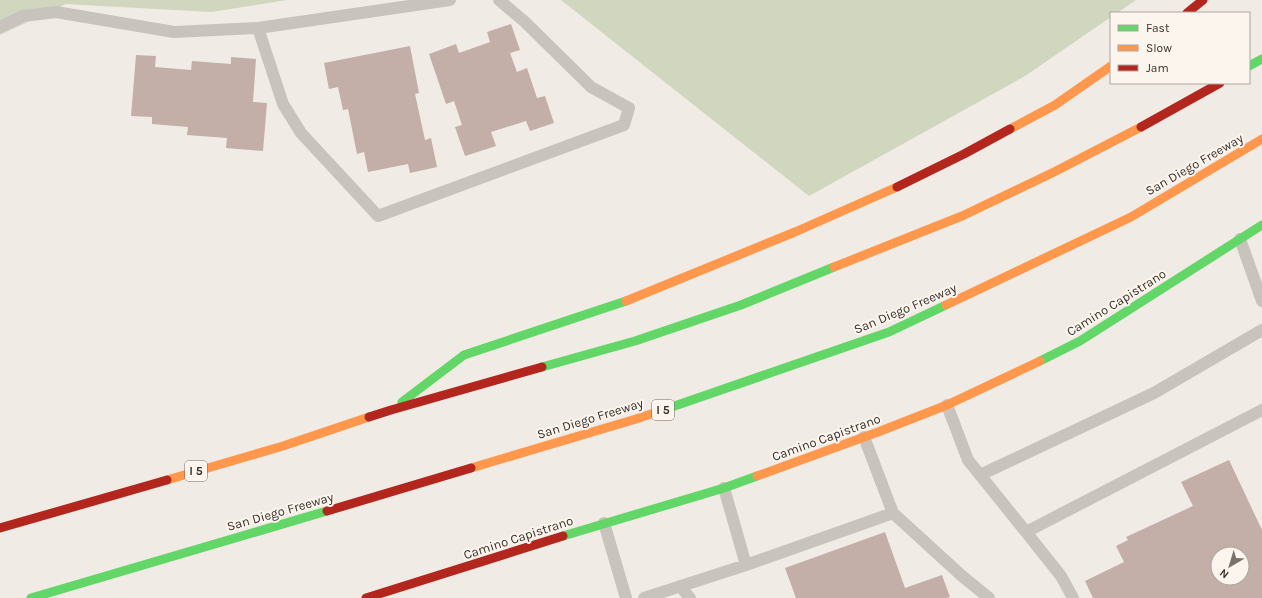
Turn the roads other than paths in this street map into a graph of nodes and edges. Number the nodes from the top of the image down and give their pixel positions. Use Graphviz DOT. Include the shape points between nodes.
graph roads {
  1 [pos="450,0"];
  2 [pos="499,0"];
  3 [pos="1203,0"];
  4 [pos="1188,12"];
  5 [pos="0,27"];
  6 [pos="258,28"];
  7 [pos="1262,59"];
  8 [pos="1250,65"];
  9 [pos="1110,67"];
  10 [pos="1218,84"];
  11 [pos="1262,139"];
  12 [pos="1262,225"];
  13 [pos="1240,239"];
  14 [pos="1262,301"];
  15 [pos="1262,330"];
  16 [pos="947,405"];
  17 [pos="391,410"];
  18 [pos="1262,410"];
  19 [pos="864,437"];
  20 [pos="980,475"];
  21 [pos="724,488"];
  22 [pos="893,513"];
  23 [pos="604,523"];
  24 [pos="0,528"];
  25 [pos="1026,532"];
  26 [pos="746,565"];
  27 [pos="680,586"];
  28 [pos="388,595"];
  29 [pos="31,598"];
  30 [pos="366,598"];
  31 [pos="626,598"];
  32 [pos="644,598"];
  33 [pos="690,598"];
  34 [pos="989,598"];
  35 [pos="1073,598"];
  1 -- 6 [label="lane"];
  2 -- 6 [label="lane" via="591,87 629,108 624,125 378,216 301,133 283,104"];
  3 -- 4 [label="main road"];
  5 -- 6 [label="lane" via="23,16 56,12 174,32"];
  7 -- 8 [label="main road"];
  9 -- 17 [label="main road" via="1055,105 888,192 625,301 464,355"];
  10 -- 17 [label="main road, I 5" via="1161,117 962,216 742,305 635,342"];
  11 -- 29 [label="main road, San Diego Freeway / I 5" via="1131,217 889,332 636,419"];
  12 -- 13 [label="main road, Camino Capistrano"];
  13 -- 14 [label="lane"];
  13 -- 16 [label="main road, Camino Capistrano" via="1080,340"];
  15 -- 20 [label="lane" via="1154,393"];
  16 -- 19 [label="main road, Camino Capistrano"];
  16 -- 20 [label="lane" via="968,460"];
  17 -- 24 [label="main road, I 5" via="283,446"];
  18 -- 25 [label="lane"];
  19 -- 21 [label="main road, Camino Capistrano"];
  19 -- 22 [label="lane"];
  20 -- 25 [label="lane"];
  21 -- 23 [label="main road, Camino Capistrano"];
  21 -- 26 [label="lane"];
  22 -- 26 [label="lane"];
  22 -- 34 [label="lane"];
  23 -- 28 [label="main road, Camino Capistrano"];
  23 -- 31 [label="lane"];
  25 -- 35 [label="lane" via="1061,576"];
  26 -- 27 [label="lane"];
  27 -- 32 [label="lane"];
  27 -- 33 [label="lane"];
  28 -- 30 [label="main road, Camino Capistrano"];
}
